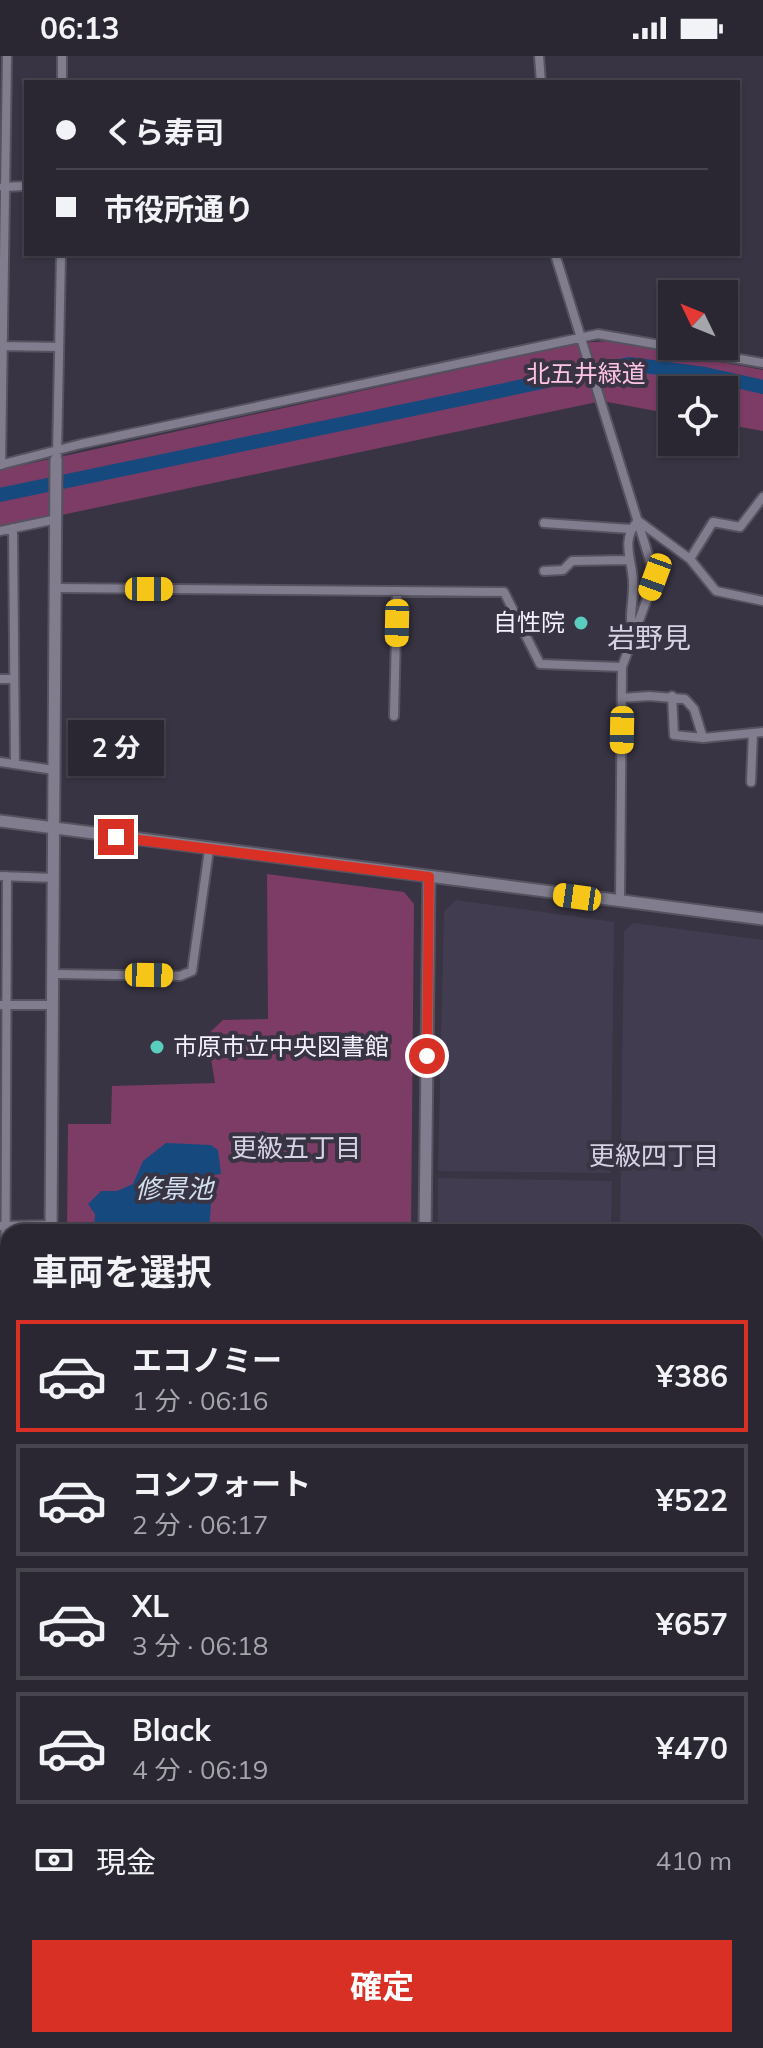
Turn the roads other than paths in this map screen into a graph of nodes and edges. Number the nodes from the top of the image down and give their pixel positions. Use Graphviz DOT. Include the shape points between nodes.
graph roads {
  1 [pos="7,56"];
  2 [pos="62,56"];
  3 [pos="539,56"];
  4 [pos="62,80"];
  5 [pos="541,80"];
  6 [pos="24,186"];
  7 [pos="2,187"];
  8 [pos="61,256"];
  9 [pos="556,256"];
  10 [pos="579,337"];
  11 [pos="1,346"];
  12 [pos="59,347"];
  13 [pos="763,363"];
  14 [pos="56,456"];
  15 [pos="0,465"];
  16 [pos="763,497"];
  17 [pos="57,513"];
  18 [pos="544,523"];
  19 [pos="634,524"];
  20 [pos="13,528"];
  21 [pos="0,531"];
  22 [pos="690,559"];
  23 [pos="627,560"];
  24 [pos="544,571"];
  25 [pos="57,588"];
  26 [pos="397,591"];
  27 [pos="763,601"];
  28 [pos="633,634"];
  29 [pos="622,667"];
  30 [pos="0,679"];
  31 [pos="14,679"];
  32 [pos="672,696"];
  33 [pos="622,698"];
  34 [pos="394,716"];
  35 [pos="758,733"];
  36 [pos="703,738"];
  37 [pos="0,762"];
  38 [pos="15,763"];
  39 [pos="54,770"];
  40 [pos="751,782"];
  41 [pos="0,821"];
  42 [pos="54,828"];
  43 [pos="209,850"];
  44 [pos="4,876"];
  45 [pos="429,877"];
  46 [pos="54,878"];
  47 [pos="620,902"];
  48 [pos="763,919"];
  49 [pos="54,974"];
  50 [pos="4,1005"];
  51 [pos="52,1005"];
  52 [pos="4,1069"];
  53 [pos="4,1224"];
  54 [pos="51,1224"];
  55 [pos="425,1224"];
  1 -- 7 [label="street"];
  2 -- 4 [label="street"];
  3 -- 5 [label="street"];
  6 -- 7 [label="street"];
  7 -- 11 [label="street"];
  8 -- 12 [label="street"];
  9 -- 10 [label="street"];
  10 -- 13 [label="street" via="608,334"];
  10 -- 14 [label="street"];
  10 -- 19 [label="street"];
  11 -- 12 [label="street"];
  11 -- 15 [label="street"];
  12 -- 14 [label="street"];
  14 -- 15 [label="street"];
  14 -- 17 [label="street"];
  16 -- 22 [label="street" via="740,527 713,522"];
  17 -- 20 [label="street"];
  17 -- 25 [label="street"];
  18 -- 19 [label="street"];
  19 -- 22 [label="street"];
  19 -- 23 [label="street"];
  19 -- 28 [label="street" via="655,577"];
  20 -- 21 [label="street"];
  20 -- 31 [label="street"];
  22 -- 27 [label="street" via="716,591"];
  23 -- 24 [label="street" via="572,561 563,570"];
  23 -- 28 [label="street" via="634,580"];
  25 -- 26 [label="street"];
  25 -- 39 [label="street"];
  26 -- 29 [label="street" via="504,592 540,664"];
  26 -- 34 [label="street"];
  28 -- 29 [label="street"];
  29 -- 33 [label="street"];
  30 -- 31 [label="street"];
  31 -- 38 [label="street"];
  32 -- 33 [label="street"];
  32 -- 36 [label="street" via="691,703"];
  32 -- 36 [label="street" via="674,735"];
  33 -- 47 [label="street"];
  35 -- 36 [label="street"];
  35 -- 40 [label="street"];
  37 -- 38 [label="street"];
  38 -- 39 [label="street"];
  39 -- 42 [label="street"];
  41 -- 42 [label="street"];
  42 -- 43 [label="street"];
  42 -- 46 [label="street"];
  43 -- 45 [label="street"];
  43 -- 49 [label="street" via="192,971 180,976"];
  44 -- 46 [label="street"];
  44 -- 50 [label="street"];
  45 -- 47 [label="street"];
  45 -- 55 [label="street"];
  46 -- 49 [label="street"];
  47 -- 48 [label="street"];
  49 -- 51 [label="street"];
  50 -- 51 [label="street"];
  50 -- 52 [label="street"];
  51 -- 54 [label="street"];
  52 -- 53 [label="street"];
}
